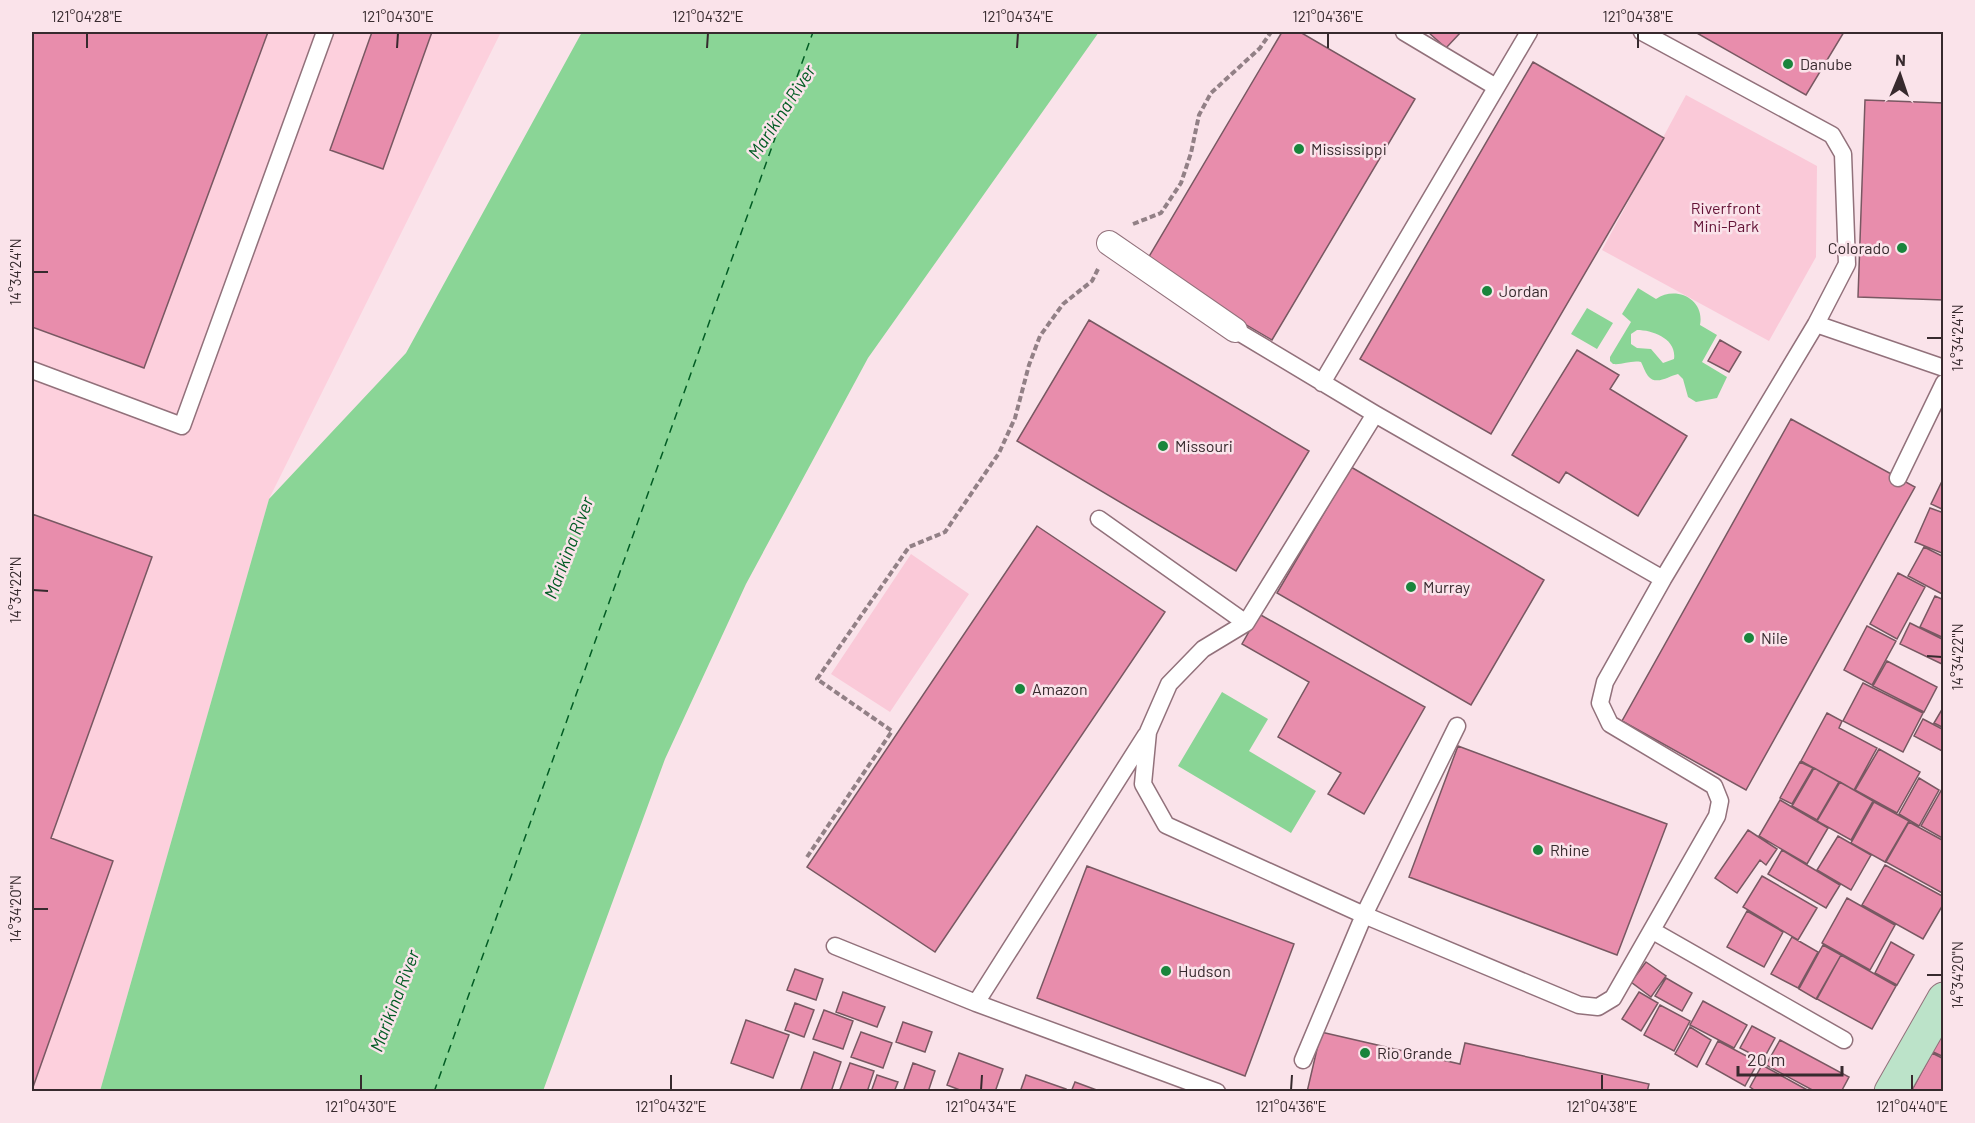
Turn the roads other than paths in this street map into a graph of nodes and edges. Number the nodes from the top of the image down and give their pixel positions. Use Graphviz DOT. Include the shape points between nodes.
graph roads {
  1 [pos="324,32"];
  2 [pos="1404,32"];
  3 [pos="1529,32"];
  4 [pos="1642,32"];
  5 [pos="1496,87"];
  6 [pos="1109,243"];
  7 [pos="1816,324"];
  8 [pos="1235,330"];
  9 [pos="1944,368"];
  10 [pos="32,370"];
  11 [pos="1322,383"];
  12 [pos="1944,383"];
  13 [pos="1375,414"];
  14 [pos="1898,478"];
  15 [pos="1099,519"];
  16 [pos="1663,579"];
  17 [pos="1246,623"];
  18 [pos="1457,726"];
  19 [pos="1148,732"];
  20 [pos="1364,915"];
  21 [pos="1653,931"];
  22 [pos="835,946"];
  23 [pos="1944,999"];
  24 [pos="976,1003"];
  25 [pos="1844,1040"];
  26 [pos="1303,1060"];
  27 [pos="1217,1092"];
  28 [pos="1891,1092"];
  1 -- 10 [label="lane" via="182,426"];
  2 -- 5 [label="lane"];
  3 -- 5 [label="lane"];
  4 -- 7 [label="lane" via="1832,135 1843,154 1847,264"];
  5 -- 11 [label="lane"];
  6 -- 8 [label="street"];
  7 -- 9 [label="lane"];
  7 -- 16 [label="lane"];
  8 -- 11 [label="lane"];
  11 -- 13 [label="lane"];
  12 -- 14 [label="lane"];
  13 -- 16 [label="lane"];
  13 -- 17 [label="lane"];
  15 -- 17 [label="lane"];
  16 -- 21 [label="lane" via="1605,682 1600,703 1610,724 1714,786 1720,801 1717,816"];
  17 -- 19 [label="lane" via="1203,649 1169,684"];
  18 -- 20 [label="lane"];
  19 -- 20 [label="lane" via="1143,784 1166,825"];
  19 -- 24 [label="lane"];
  20 -- 21 [label="lane" via="1579,1005 1598,1007 1613,998"];
  20 -- 26 [label="lane"];
  21 -- 25 [label="lane"];
  22 -- 24 [label="lane"];
  23 -- 28 [label="main road"];
  24 -- 27 [label="lane"];
}
